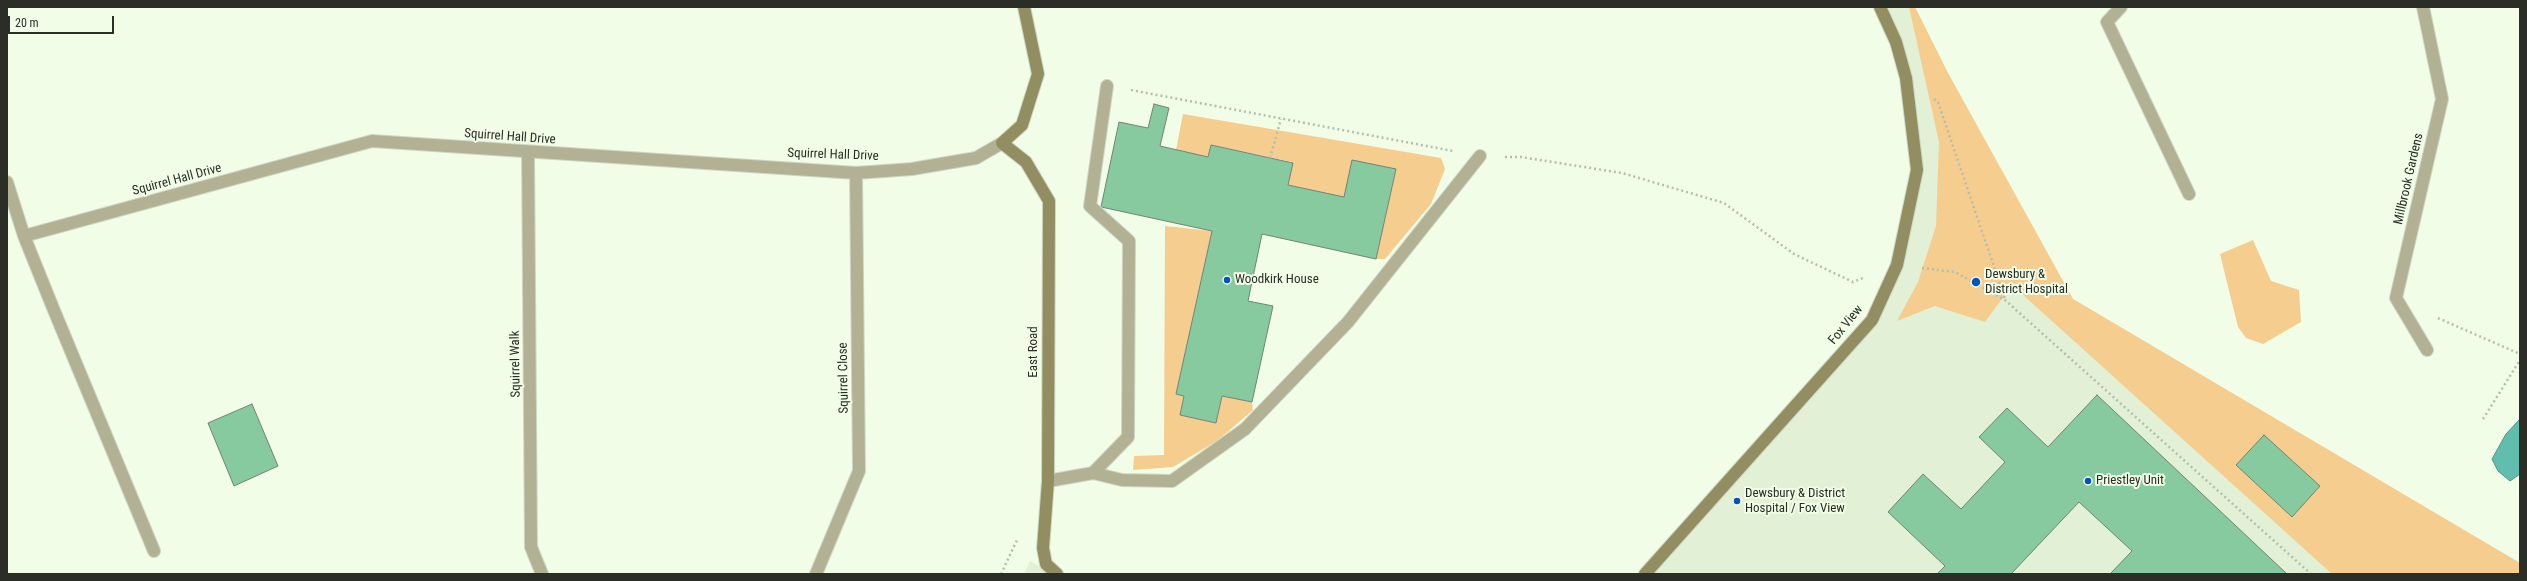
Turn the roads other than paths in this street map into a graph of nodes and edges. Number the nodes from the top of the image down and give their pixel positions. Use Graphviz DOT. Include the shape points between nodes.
graph roads {
  1 [pos="1024,7"];
  2 [pos="1880,7"];
  3 [pos="2121,7"];
  4 [pos="2423,7"];
  5 [pos="1107,86"];
  6 [pos="1002,144"];
  7 [pos="528,152"];
  8 [pos="1480,156"];
  9 [pos="856,173"];
  10 [pos="7,182"];
  11 [pos="2189,194"];
  12 [pos="24,236"];
  13 [pos="2427,350"];
  14 [pos="1093,473"];
  15 [pos="1048,481"];
  16 [pos="154,551"];
  17 [pos="542,574"];
  18 [pos="816,574"];
  19 [pos="1057,574"];
  20 [pos="1645,574"];
  1 -- 6 [label="street" via="1038,74 1022,125"];
  2 -- 20 [label="street, Fox View" via="1896,42 1906,78 1917,170 1897,265 1872,320"];
  3 -- 11 [label="street" via="2107,22"];
  4 -- 13 [label="street, Millbrook Gardens" via="2442,98 2396,298"];
  5 -- 14 [label="street" via="1090,206 1128,242 1128,437"];
  6 -- 9 [label="street, Squirrel Hall Drive" via="976,158 912,169"];
  6 -- 15 [label="street, East Road" via="1026,162 1049,201"];
  7 -- 9 [label="street, Squirrel Hall Drive"];
  7 -- 12 [label="street, Squirrel Hall Drive" via="372,140"];
  7 -- 17 [label="street, Squirrel Walk" via="531,547"];
  8 -- 14 [label="street" via="1348,322 1245,429 1172,480 1122,480"];
  9 -- 18 [label="street, Squirrel Close" via="859,471"];
  10 -- 12 [label="street"];
  12 -- 16 [label="street"];
  14 -- 15 [label="street"];
  15 -- 19 [label="street, East Road" via="1043,548 1046,564"];
}
